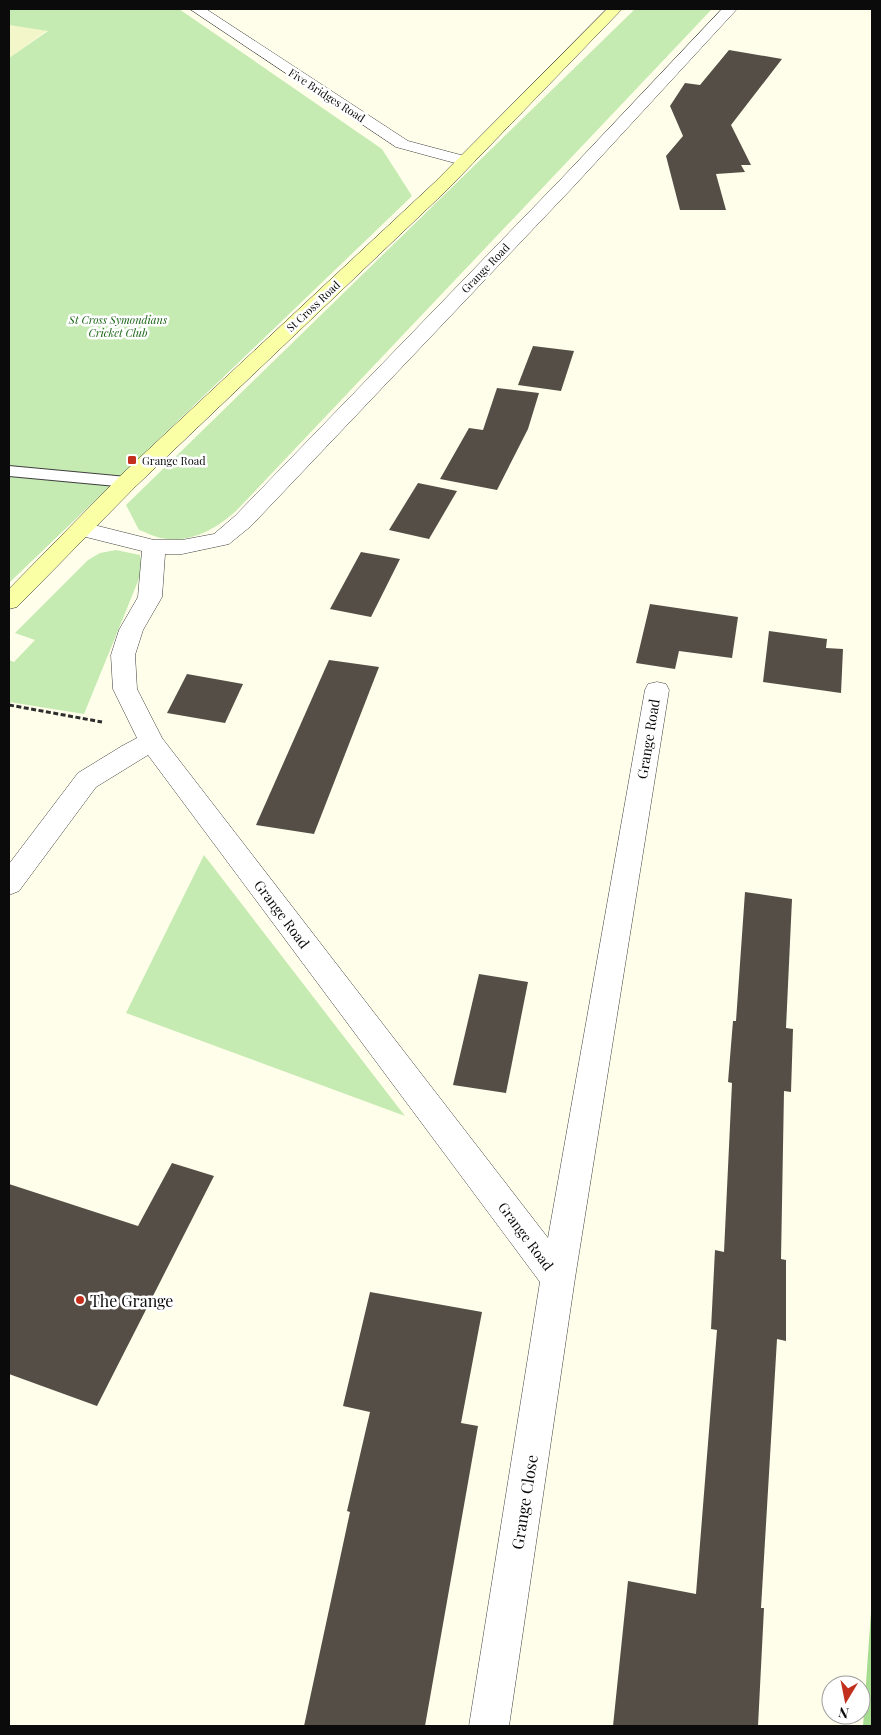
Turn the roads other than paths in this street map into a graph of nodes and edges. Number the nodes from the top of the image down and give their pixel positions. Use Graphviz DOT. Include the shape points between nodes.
graph roads {
  1 [pos="197,9"];
  2 [pos="615,9"];
  3 [pos="730,9"];
  4 [pos="466,161"];
  5 [pos="9,471"];
  6 [pos="127,482"];
  7 [pos="82,529"];
  8 [pos="154,547"];
  9 [pos="9,602"];
  10 [pos="657,690"];
  11 [pos="146,730"];
  12 [pos="9,884"];
  13 [pos="558,1278"];
  14 [pos="489,1726"];
  1 -- 4 [label="street, Five Bridges Road" via="402,144"];
  2 -- 4 [label="main road, St Cross Road"];
  3 -- 8 [label="street, Grange Road" via="243,521 221,539 182,547"];
  4 -- 6 [label="main road, St Cross Road"];
  5 -- 6 [label="lane"];
  6 -- 7 [label="main road, St Cross Road"];
  7 -- 8 [label="street, Grange Road"];
  7 -- 9 [label="main road, St Cross Road"];
  8 -- 11 [label="street, Grange Road" via="150,597 131,630 123,655 125,689"];
  10 -- 13 [label="street, Grange Road"];
  11 -- 12 [label="street" via="132,752 87,780"];
  11 -- 13 [label="street, Grange Road"];
  13 -- 14 [label="street, Grange Close"];
}
